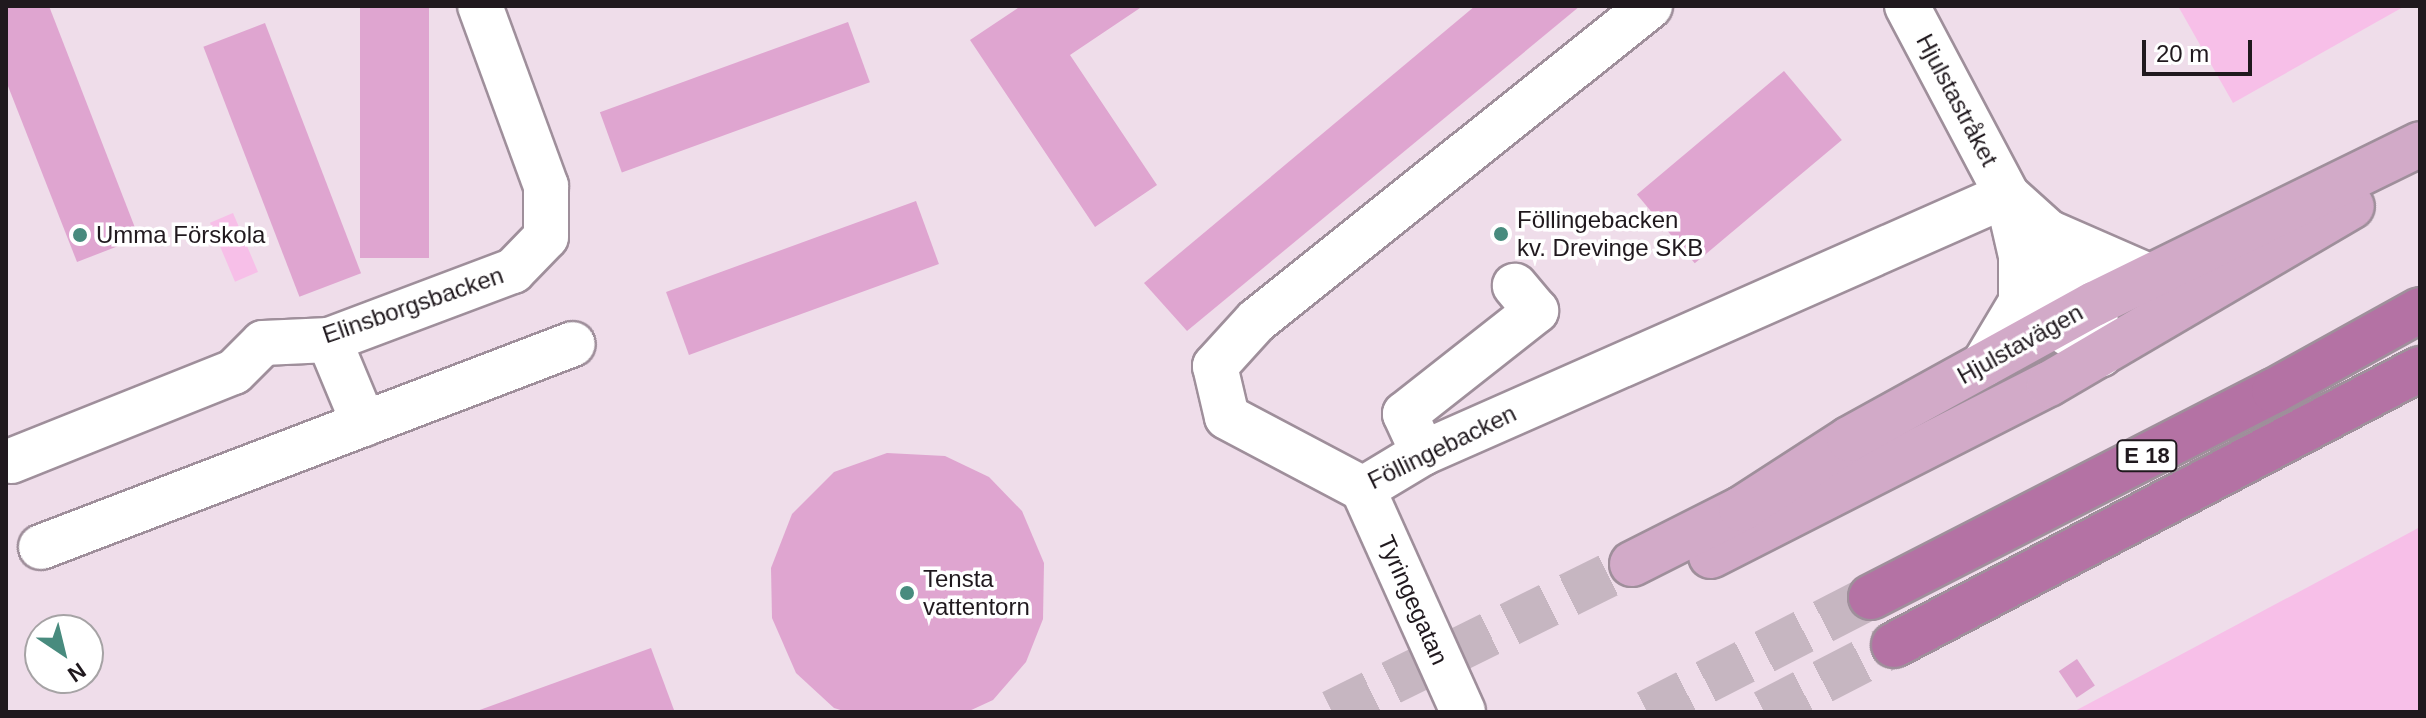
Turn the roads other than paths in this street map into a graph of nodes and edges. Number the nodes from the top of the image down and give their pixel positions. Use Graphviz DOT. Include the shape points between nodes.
graph roads {
  1 [pos="480,6"];
  2 [pos="1650,6"];
  3 [pos="1907,6"];
  4 [pos="2420,144"];
  5 [pos="2420,166"];
  6 [pos="2007,195"];
  7 [pos="2034,244"];
  8 [pos="2149,276"];
  9 [pos="1515,286"];
  10 [pos="2094,304"];
  11 [pos="2420,310"];
  12 [pos="2055,325"];
  13 [pos="329,340"];
  14 [pos="573,344"];
  15 [pos="2100,355"];
  16 [pos="1984,364"];
  17 [pos="2420,369"];
  18 [pos="364,424"];
  19 [pos="1423,453"];
  20 [pos="11,461"];
  21 [pos="1363,489"];
  22 [pos="41,547"];
  23 [pos="1871,597"];
  24 [pos="1894,645"];
  25 [pos="1463,712"];
  1 -- 13 [label="street, Elinsborgsbacken" via="546,186 546,237 513,271"];
  2 -- 21 [label="street, Föllingebacken" via="1256,321 1215,366 1227,417"];
  3 -- 6 [label="street, Hjulstastråket"];
  4 -- 8 [label="main road, Hjulstavägen"];
  5 -- 15 [label="main road, Hjulstavägen"];
  6 -- 7 [label="street, Hjulstastråket"];
  6 -- 19 [label="street, Föllingebacken"];
  7 -- 8 [label="street"];
  7 -- 10 [label="street, Hjulstastråket"];
  7 -- 12 [label="street, Hjulstastråket"];
  7 -- 16 [label="street" via="2021,302"];
  8 -- 10 [label="main road, Hjulstavägen"];
  9 -- 19 [label="street" via="1536,311 1405,414"];
  10 -- 12 [label="main road, Hjulstavägen"];
  10 -- 15 [label="street, Hjulstastråket"];
  11 -- 23 [label="highway, E 18" via="2274,391"];
  12 -- 15 [label="street"];
  12 -- 16 [label="main road, Hjulstavägen"];
  13 -- 18 [label="street"];
  13 -- 20 [label="street, Elinsborgsbacken" via="263,343 234,372"];
  14 -- 18 [label="street"];
  15 -- 16 [label="main road, Hjulstavägen" via="1832,499 1637,578 1849,439"];
  17 -- 24 [label="highway, E 18"];
  18 -- 22 [label="street"];
  19 -- 21 [label="street, Föllingebacken"];
  21 -- 25 [label="street, Tyringegatan"];
}
